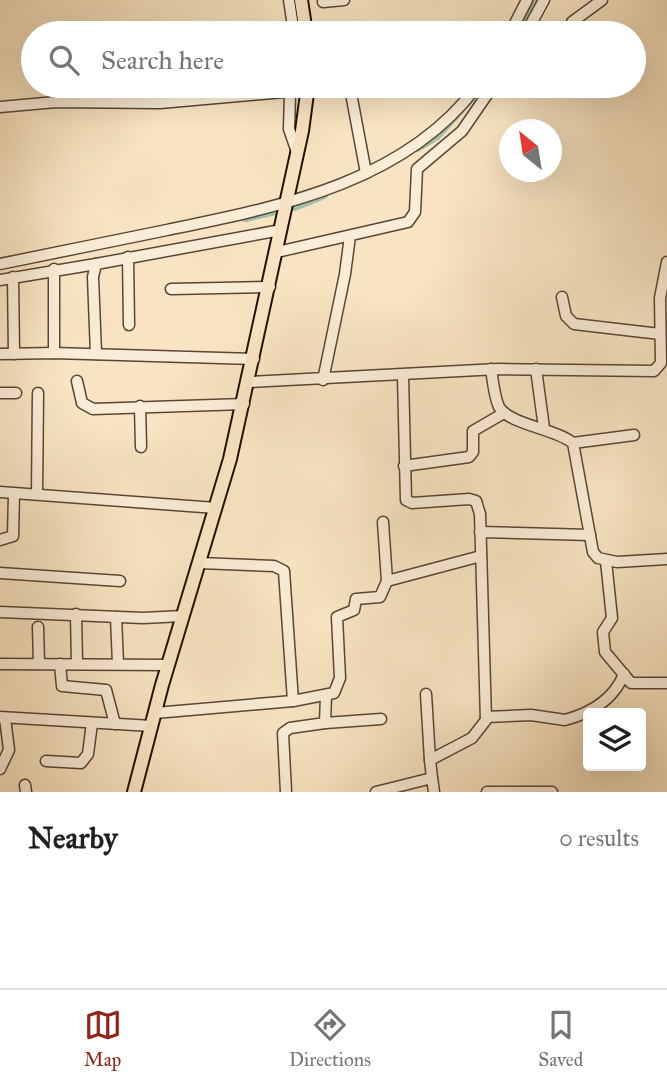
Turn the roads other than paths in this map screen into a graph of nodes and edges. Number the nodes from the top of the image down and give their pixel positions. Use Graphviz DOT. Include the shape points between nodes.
graph roads {
  1 [pos="289,0"];
  2 [pos="301,0"];
  3 [pos="344,0"];
  4 [pos="527,0"];
  5 [pos="544,0"];
  6 [pos="602,0"];
  7 [pos="323,2"];
  8 [pos="292,21"];
  9 [pos="304,21"];
  10 [pos="516,21"];
  11 [pos="533,21"];
  12 [pos="573,21"];
  13 [pos="216,98"];
  14 [pos="306,98"];
  15 [pos="353,98"];
  16 [pos="466,98"];
  17 [pos="485,98"];
  18 [pos="292,100"];
  19 [pos="0,107"];
  20 [pos="297,152"];
  21 [pos="366,173"];
  22 [pos="287,202"];
  23 [pos="282,225"];
  24 [pos="349,236"];
  25 [pos="276,252"];
  26 [pos="128,257"];
  27 [pos="667,262"];
  28 [pos="0,264"];
  29 [pos="96,264"];
  30 [pos="54,269"];
  31 [pos="13,277"];
  32 [pos="0,280"];
  33 [pos="270,287"];
  34 [pos="171,289"];
  35 [pos="562,297"];
  36 [pos="663,320"];
  37 [pos="129,325"];
  38 [pos="660,334"];
  39 [pos="54,353"];
  40 [pos="0,354"];
  41 [pos="14,354"];
  42 [pos="96,354"];
  43 [pos="254,359"];
  44 [pos="491,369"];
  45 [pos="536,369"];
  46 [pos="403,376"];
  47 [pos="323,380"];
  48 [pos="77,381"];
  49 [pos="249,382"];
  50 [pos="0,393"];
  51 [pos="16,393"];
  52 [pos="38,393"];
  53 [pos="244,404"];
  54 [pos="140,406"];
  55 [pos="504,413"];
  56 [pos="544,428"];
  57 [pos="634,435"];
  58 [pos="573,443"];
  59 [pos="141,447"];
  60 [pos="404,466"];
  61 [pos="0,492"];
  62 [pos="14,494"];
  63 [pos="37,494"];
  64 [pos="216,508"];
  65 [pos="383,522"];
  66 [pos="480,532"];
  67 [pos="590,535"];
  68 [pos="0,540"];
  69 [pos="481,556"];
  70 [pos="667,559"];
  71 [pos="606,561"];
  72 [pos="199,563"];
  73 [pos="0,573"];
  74 [pos="120,581"];
  75 [pos="387,582"];
  76 [pos="0,612"];
  77 [pos="76,614"];
  78 [pos="183,616"];
  79 [pos="116,617"];
  80 [pos="38,627"];
  81 [pos="0,664"];
  82 [pos="39,664"];
  83 [pos="60,664"];
  84 [pos="77,664"];
  85 [pos="118,664"];
  86 [pos="168,665"];
  87 [pos="624,674"];
  88 [pos="667,683"];
  89 [pos="426,694"];
  90 [pos="326,696"];
  91 [pos="293,701"];
  92 [pos="3,718"];
  93 [pos="486,718"];
  94 [pos="382,719"];
  95 [pos="153,720"];
  96 [pos="92,723"];
  97 [pos="325,723"];
  98 [pos="115,724"];
  99 [pos="5,750"];
  100 [pos="430,760"];
  101 [pos="46,761"];
  102 [pos="0,769"];
  103 [pos="432,778"];
  104 [pos="134,792"];
  105 [pos="286,792"];
  106 [pos="376,792"];
  107 [pos="433,792"];
  108 [pos="487,792"];
  109 [pos="552,792"];
  1 -- 8 [label="street"];
  2 -- 9 [label="main road"];
  3 -- 7 [label="street"];
  4 -- 10 [label="street"];
  5 -- 11 [label="street"];
  6 -- 12 [label="street"];
  13 -- 19 [label="street"];
  14 -- 20 [label="main road"];
  15 -- 21 [label="street"];
  16 -- 21 [label="street" via="436,131"];
  17 -- 24 [label="street" via="462,131 420,163 415,174 415,212 408,222"];
  18 -- 20 [label="street" via="289,129"];
  20 -- 22 [label="main road"];
  21 -- 22 [label="street"];
  22 -- 23 [label="main road"];
  22 -- 28 [label="street"];
  23 -- 25 [label="main road"];
  23 -- 26 [label="street"];
  24 -- 25 [label="street"];
  24 -- 47 [label="street"];
  25 -- 33 [label="main road"];
  26 -- 29 [label="street"];
  26 -- 37 [label="street"];
  27 -- 36 [label="street" via="660,298"];
  29 -- 30 [label="street"];
  29 -- 42 [label="street"];
  30 -- 31 [label="street"];
  30 -- 39 [label="street"];
  31 -- 32 [label="street"];
  31 -- 41 [label="street"];
  33 -- 34 [label="street"];
  33 -- 43 [label="main road"];
  35 -- 38 [label="street" via="566,316 574,324"];
  36 -- 38 [label="street"];
  38 -- 45 [label="street" via="661,363 654,371"];
  39 -- 41 [label="street"];
  39 -- 42 [label="street"];
  40 -- 41 [label="street"];
  42 -- 43 [label="street"];
  43 -- 49 [label="main road"];
  44 -- 45 [label="street"];
  44 -- 46 [label="street"];
  44 -- 55 [label="street"];
  45 -- 56 [label="street"];
  46 -- 47 [label="street"];
  46 -- 60 [label="street"];
  47 -- 49 [label="street"];
  48 -- 54 [label="street" via="86,408"];
  49 -- 53 [label="main road"];
  50 -- 51 [label="street"];
  52 -- 63 [label="street"];
  53 -- 54 [label="street"];
  53 -- 64 [label="main road"];
  54 -- 59 [label="street"];
  55 -- 56 [label="street"];
  55 -- 60 [label="street" via="473,431 469,457"];
  56 -- 58 [label="street"];
  57 -- 58 [label="street"];
  58 -- 67 [label="street"];
  60 -- 66 [label="street" via="406,500 476,501"];
  61 -- 62 [label="street"];
  62 -- 63 [label="street"];
  62 -- 68 [label="street" via="13,536"];
  63 -- 64 [label="street"];
  64 -- 72 [label="main road"];
  65 -- 75 [label="street"];
  66 -- 67 [label="street"];
  66 -- 69 [label="street"];
  67 -- 71 [label="street" via="593,552"];
  69 -- 75 [label="street"];
  69 -- 93 [label="street"];
  70 -- 71 [label="street"];
  71 -- 87 [label="street" via="612,618 604,628 604,646"];
  72 -- 78 [label="main road"];
  72 -- 91 [label="street" via="274,566 284,571"];
  73 -- 74 [label="street"];
  75 -- 90 [label="street" via="380,597 356,599 354,610 338,614 339,686"];
  76 -- 77 [label="street"];
  77 -- 79 [label="street"];
  77 -- 84 [label="street"];
  78 -- 79 [label="street"];
  78 -- 86 [label="main road"];
  79 -- 85 [label="street"];
  80 -- 82 [label="street"];
  81 -- 82 [label="street"];
  82 -- 83 [label="street"];
  83 -- 84 [label="street"];
  83 -- 98 [label="street" via="62,685 106,690"];
  84 -- 85 [label="street"];
  85 -- 86 [label="street"];
  86 -- 95 [label="main road"];
  87 -- 88 [label="street" via="631,683"];
  87 -- 93 [label="street" via="614,694 573,718 503,714"];
  89 -- 100 [label="street"];
  90 -- 91 [label="street"];
  90 -- 97 [label="street"];
  91 -- 95 [label="street"];
  92 -- 96 [label="street"];
  92 -- 99 [label="street"];
  93 -- 100 [label="street" via="472,738"];
  94 -- 97 [label="street"];
  95 -- 98 [label="street"];
  95 -- 104 [label="main road"];
  96 -- 98 [label="street"];
  96 -- 101 [label="street" via="88,754 82,763"];
  97 -- 105 [label="street" via="284,733"];
  99 -- 102 [label="street"];
  100 -- 103 [label="street"];
  103 -- 106 [label="street"];
  103 -- 107 [label="street"];
  108 -- 109 [label="street"];
}
